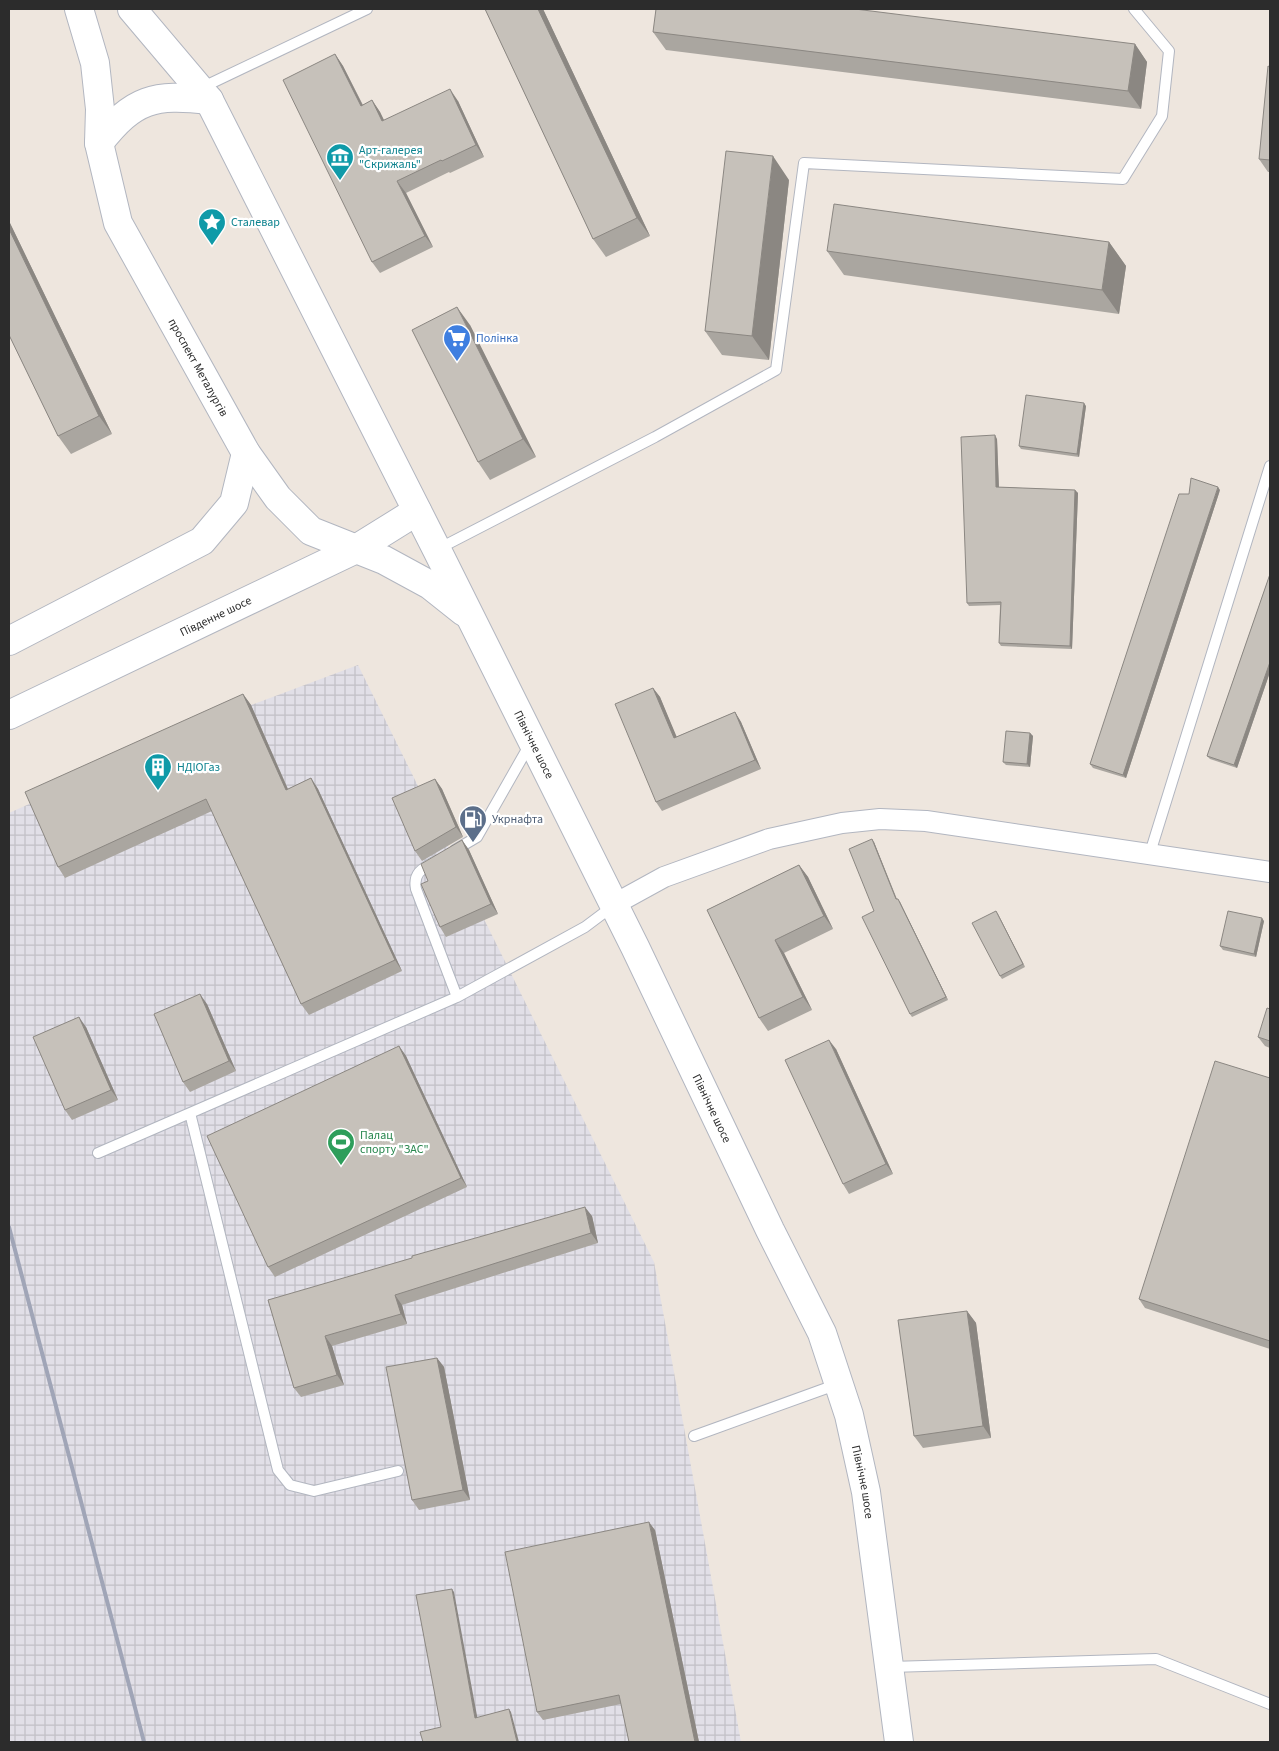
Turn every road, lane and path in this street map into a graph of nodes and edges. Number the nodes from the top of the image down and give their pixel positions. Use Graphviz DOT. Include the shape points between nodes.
graph roads {
  1 [pos="79,9"];
  2 [pos="367,9"];
  3 [pos="1134,9"];
  4 [pos="134,12"];
  5 [pos="204,94"];
  6 [pos="100,143"];
  7 [pos="246,453"];
  8 [pos="1270,466"];
  9 [pos="417,510"];
  10 [pos="356,549"];
  11 [pos="437,550"];
  12 [pos="471,618"];
  13 [pos="9,641"];
  14 [pos="9,715"];
  15 [pos="532,741"];
  16 [pos="1150,853"];
  17 [pos="1270,872"];
  18 [pos="613,905"];
  19 [pos="457,997"];
  20 [pos="190,1113"];
  21 [pos="98,1153"];
  22 [pos="839,1384"];
  23 [pos="694,1436"];
  24 [pos="398,1471"];
  25 [pos="889,1667"];
  26 [pos="1270,1704"];
  27 [pos="900,1742"];
  1 -- 6 [label="main road, проспект Металургів" via="95,63"];
  2 -- 5 [label="lane"];
  3 -- 11 [label="lane" via="1169,51 1162,116 1123,179 804,163 776,370"];
  4 -- 5 [label="main road"];
  5 -- 6 [label="main road" via="152,100 133,107"];
  5 -- 9 [label="main road"];
  6 -- 7 [label="main road, проспект Металургів" via="118,223"];
  7 -- 10 [label="main road, проспект Металургів" via="278,498 311,531"];
  7 -- 13 [label="main road" via="234,502 202,541"];
  8 -- 16 [label="lane"];
  9 -- 10 [label="main road, Південне шосе"];
  9 -- 11 [label="main road, Північне шосе"];
  10 -- 12 [label="main road, проспект Металургів" via="430,585"];
  10 -- 14 [label="main road, Південне шосе"];
  11 -- 12 [label="main road, Північне шосе"];
  12 -- 15 [label="main road, Північне шосе"];
  15 -- 18 [label="main road, Північне шосе"];
  15 -- 19 [label="lane" via="477,838 423,868 414,880"];
  16 -- 17 [label="street"];
  16 -- 18 [label="street" via="926,821 871,820 769,839 664,877"];
  18 -- 19 [label="lane" via="585,927"];
  18 -- 22 [label="main road, Північне шосе" via="822,1333"];
  19 -- 20 [label="lane"];
  20 -- 21 [label="lane"];
  20 -- 24 [label="lane" via="278,1470 290,1485 314,1491"];
  22 -- 23 [label="lane"];
  22 -- 25 [label="main road, Північне шосе" via="866,1492"];
  25 -- 26 [label="lane" via="1156,1659"];
  25 -- 27 [label="main road, Північне шосе"];
}
